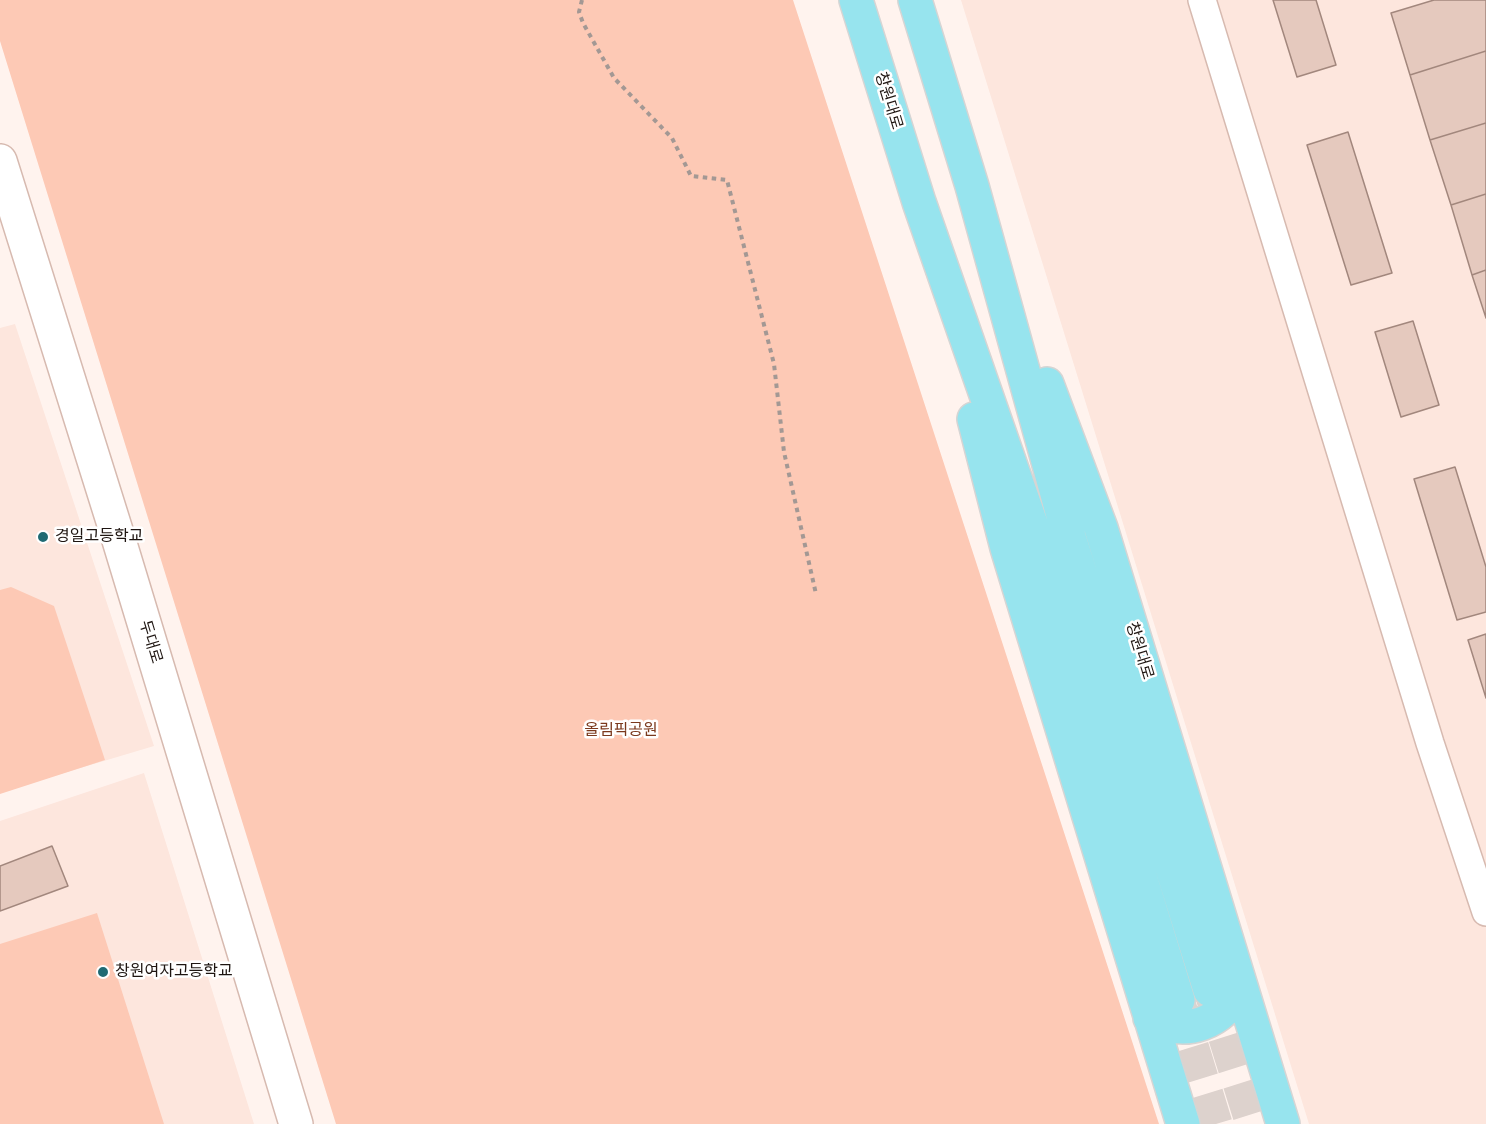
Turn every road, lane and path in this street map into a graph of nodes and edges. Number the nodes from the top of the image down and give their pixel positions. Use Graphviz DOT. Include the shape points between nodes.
graph roads {
  1 [pos="582,0"];
  2 [pos="856,0"];
  3 [pos="915,0"];
  4 [pos="1202,0"];
  5 [pos="0,161"];
  6 [pos="919,202"];
  7 [pos="816,594"];
  8 [pos="1486,912"];
  9 [pos="1226,989"];
  10 [pos="1178,1000"];
  11 [pos="1150,1018"];
  12 [pos="296,1124"];
  13 [pos="1183,1124"];
  14 [pos="1283,1124"];
  1 -- 7 [label="path" via="579,12 583,22 614,78 672,138 691,176 727,180 774,364 784,452"];
  2 -- 6 [label="main road, 창원대로"];
  3 -- 9 [label="main road, 창원대로" via="972,186 1101,528"];
  4 -- 8 [label="street" via="1430,743"];
  5 -- 12 [label="street, 두대로"];
  6 -- 10 [label="main road, 창원대로" via="1038,544"];
  6 -- 11 [label="main road, 창원대로" via="1007,548"];
  9 -- 11 [label="main road" via="1234,1001 1209,1021 1178,1027"];
  9 -- 14 [label="main road, 창원대로"];
  11 -- 13 [label="main road, 창원대로"];
}
